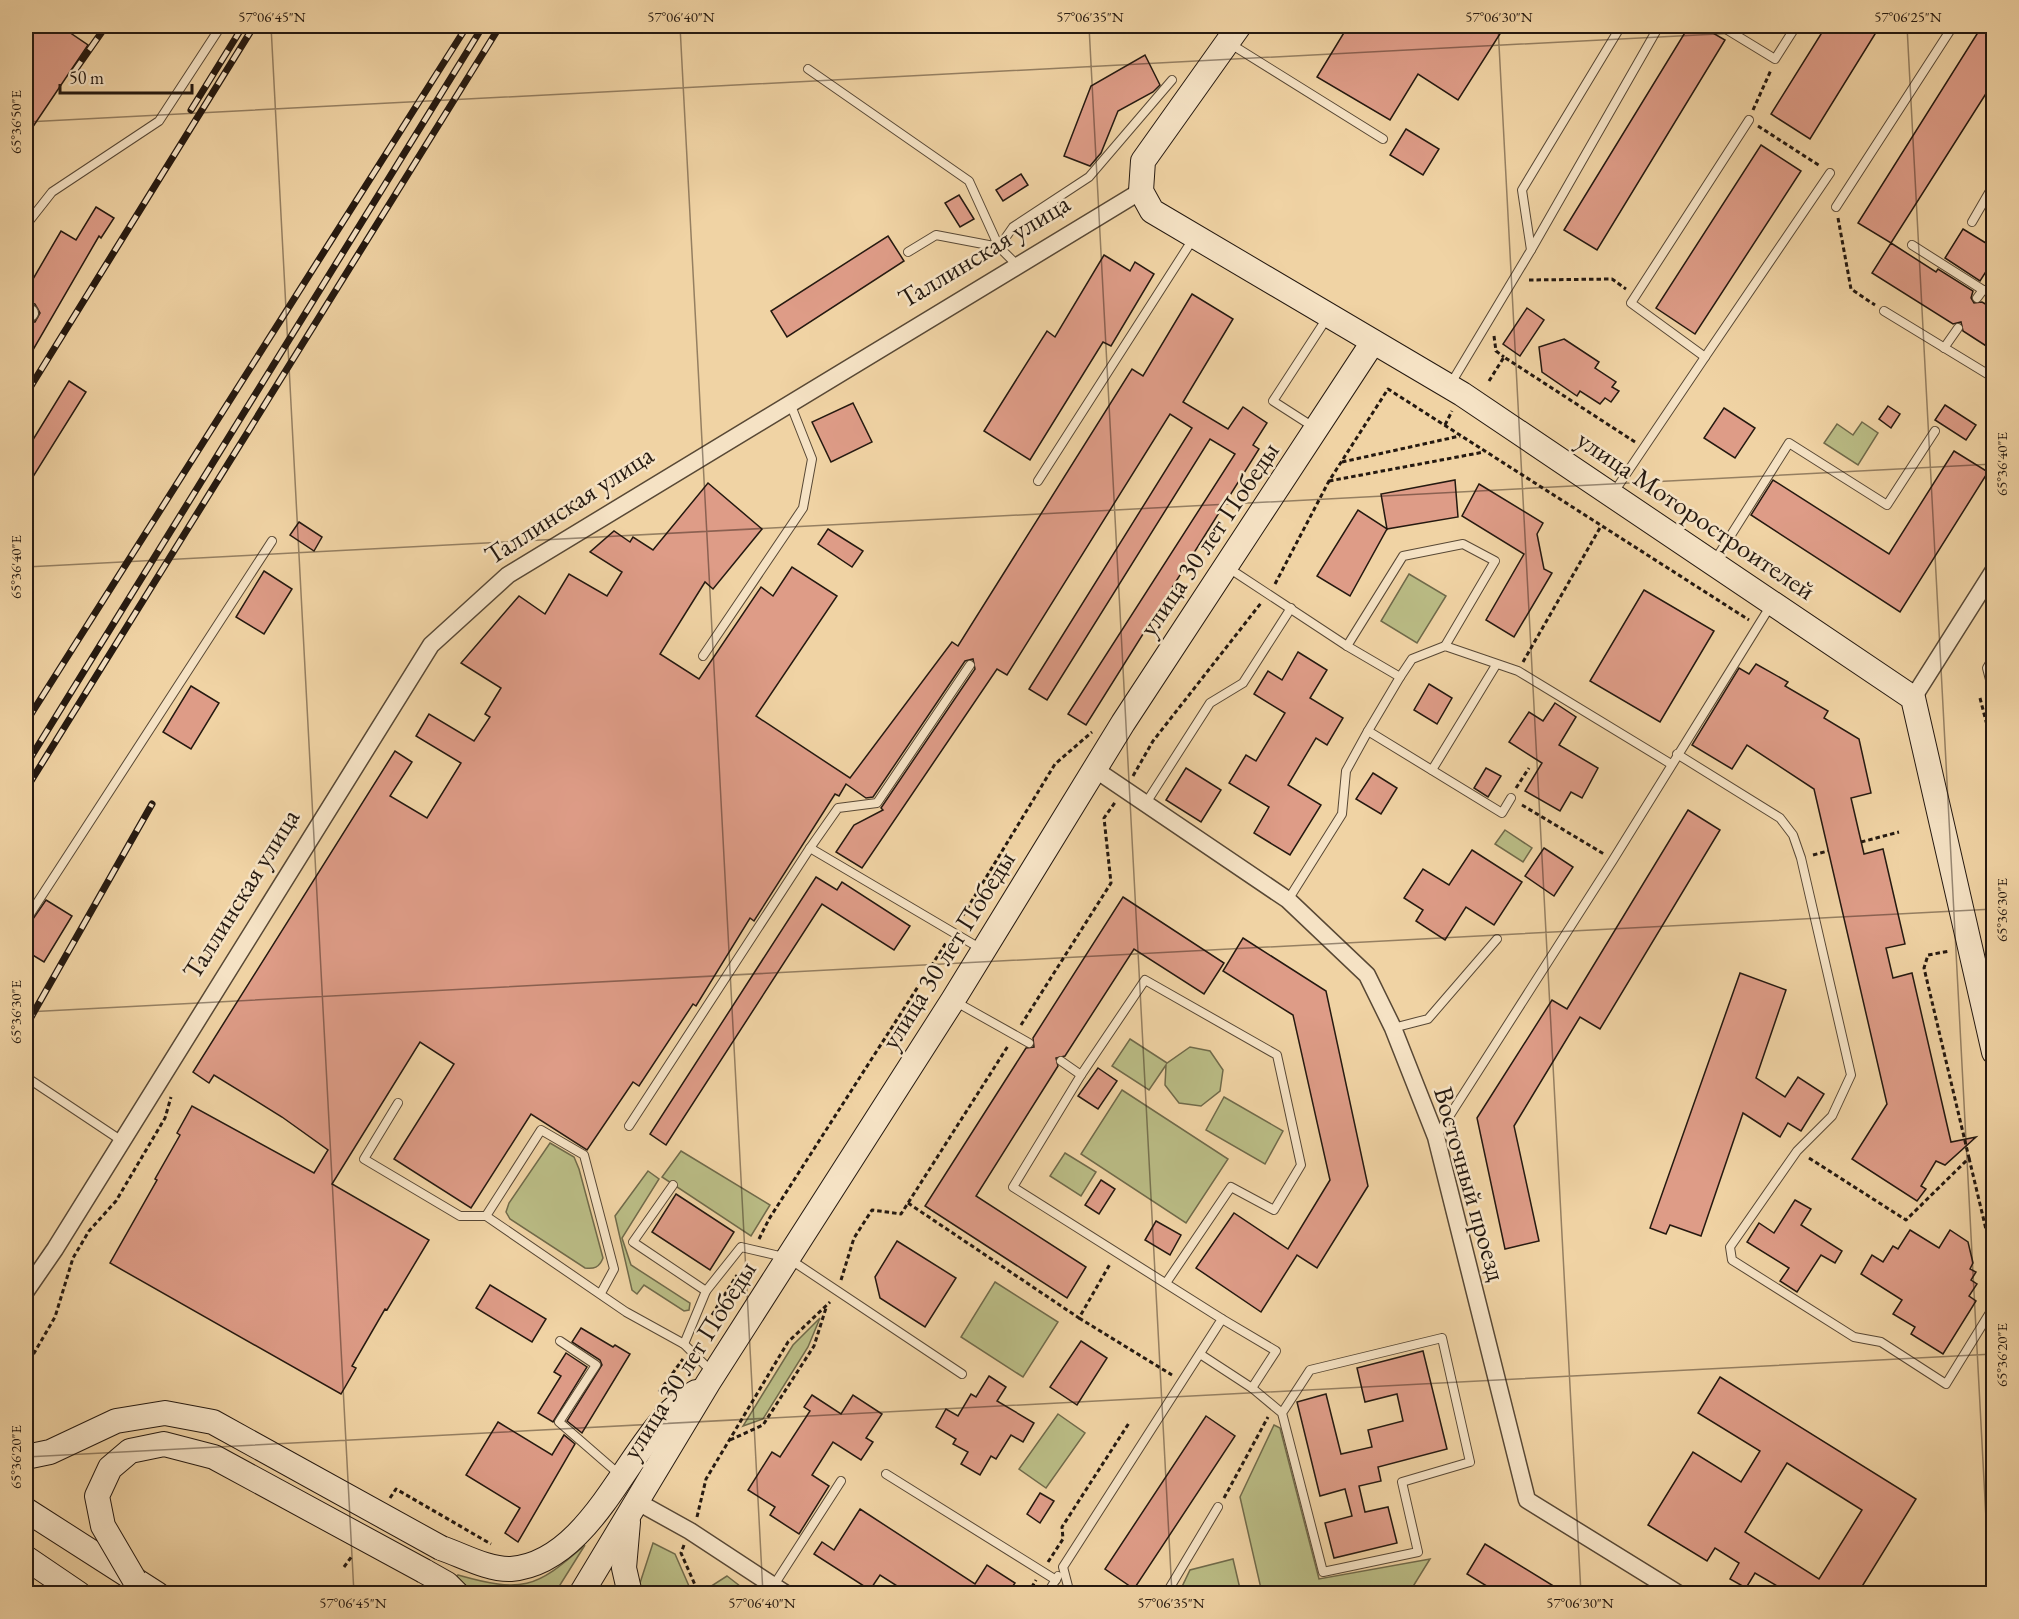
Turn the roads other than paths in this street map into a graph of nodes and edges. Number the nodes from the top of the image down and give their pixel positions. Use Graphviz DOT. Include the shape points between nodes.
graph roads {
  1 [pos="221,26"];
  2 [pos="1622,26"];
  3 [pos="1659,26"];
  4 [pos="1721,26"];
  5 [pos="1796,26"];
  6 [pos="1953,26"];
  7 [pos="1233,34"];
  8 [pos="808,69"];
  9 [pos="1172,80"];
  10 [pos="1749,120"];
  11 [pos="1383,139"];
  12 [pos="1830,172"];
  13 [pos="1994,184"];
  14 [pos="1141,191"];
  15 [pos="1836,207"];
  16 [pos="1972,222"];
  17 [pos="26,225"];
  18 [pos="1195,236"];
  19 [pos="1912,245"];
  20 [pos="999,247"];
  21 [pos="1531,250"];
  22 [pos="908,252"];
  23 [pos="1018,266"];
  24 [pos="1983,290"];
  25 [pos="1994,292"];
  26 [pos="1977,298"];
  27 [pos="1884,311"];
  28 [pos="1329,315"];
  29 [pos="1958,328"];
  30 [pos="1373,342"];
  31 [pos="1944,348"];
  32 [pos="1706,357"];
  33 [pos="1994,378"];
  34 [pos="1449,386"];
  35 [pos="790,403"];
  36 [pos="1318,430"];
  37 [pos="1935,431"];
  38 [pos="1038,481"];
  39 [pos="1612,495"];
  40 [pos="272,541"];
  41 [pos="1714,562"];
  42 [pos="1227,567"];
  43 [pos="1994,570"];
  44 [pos="1772,603"];
  45 [pos="1291,608"];
  46 [pos="1347,646"];
  47 [pos="1445,646"];
  48 [pos="703,656"];
  49 [pos="1994,656"];
  50 [pos="1496,664"];
  51 [pos="970,665"];
  52 [pos="1400,677"];
  53 [pos="1994,695"];
  54 [pos="1913,698"];
  55 [pos="1368,731"];
  56 [pos="1677,754"];
  57 [pos="1671,764"];
  58 [pos="1096,770"];
  59 [pos="1432,770"];
  60 [pos="1511,798"];
  61 [pos="1146,803"];
  62 [pos="810,848"];
  63 [pos="1288,900"];
  64 [pos="26,920"];
  65 [pos="1497,939"];
  66 [pos="984,950"];
  67 [pos="1985,973"];
  68 [pos="953,1000"];
  69 [pos="1393,1028"];
  70 [pos="1029,1043"];
  71 [pos="1994,1052"];
  72 [pos="1061,1061"];
  73 [pos="1081,1076"];
  74 [pos="26,1077"];
  75 [pos="398,1103"];
  76 [pos="629,1126"];
  77 [pos="1436,1137"];
  78 [pos="122,1141"];
  79 [pos="673,1185"];
  80 [pos="486,1216"];
  81 [pos="788,1258"];
  82 [pos="1166,1283"];
  83 [pos="26,1291"];
  84 [pos="706,1291"];
  85 [pos="601,1293"];
  86 [pos="1994,1306"];
  87 [pos="1222,1319"];
  88 [pos="560,1341"];
  89 [pos="687,1347"];
  90 [pos="1200,1354"];
  91 [pos="962,1374"];
  92 [pos="711,1379"];
  93 [pos="1252,1388"];
  94 [pos="1282,1413"];
  95 [pos="26,1457"];
  96 [pos="886,1474"];
  97 [pos="620,1476"];
  98 [pos="842,1480"];
  99 [pos="1218,1507"];
  100 [pos="632,1508"];
  101 [pos="26,1510"];
  102 [pos="26,1558"];
  103 [pos="1063,1567"];
  104 [pos="134,1579"];
  105 [pos="1056,1580"];
  106 [pos="780,1589"];
  107 [pos="79,1593"];
  108 [pos="157,1593"];
  109 [pos="457,1593"];
  110 [pos="581,1593"];
  111 [pos="630,1593"];
  112 [pos="1047,1593"];
  113 [pos="1070,1593"];
  114 [pos="1170,1593"];
  115 [pos="1679,1593"];
  1 -- 17 [label="lane" via="159,121 52,192"];
  2 -- 21 [label="lane" via="1522,190"];
  3 -- 21 [label="lane"];
  4 -- 5 [label="lane" via="1775,59"];
  6 -- 15 [label="lane"];
  7 -- 11 [label="lane"];
  7 -- 14 [label="street" via="1143,161"];
  8 -- 20 [label="lane" via="969,181"];
  9 -- 20 [label="lane" via="1089,177 1013,227"];
  10 -- 32 [label="lane" via="1631,303"];
  12 -- 32 [label="lane"];
  13 -- 16 [label="lane"];
  14 -- 18 [label="street, улица Моторостроителей" via="1152,211"];
  14 -- 23 [label="street, Таллинская улица"];
  18 -- 28 [label="street, улица Моторостроителей"];
  18 -- 38 [label="lane"];
  19 -- 24 [label="lane"];
  20 -- 22 [label="lane" via="936,235"];
  20 -- 23 [label="lane"];
  21 -- 34 [label="lane"];
  23 -- 35 [label="street, Таллинская улица"];
  24 -- 25 [label="lane"];
  24 -- 26 [label="lane"];
  27 -- 31 [label="lane"];
  28 -- 30 [label="street, улица Моторостроителей"];
  28 -- 36 [label="lane" via="1273,401"];
  29 -- 31 [label="lane"];
  30 -- 34 [label="street, улица Моторостроителей"];
  30 -- 36 [label="street, улица 30 лет Победы"];
  31 -- 33 [label="lane"];
  32 -- 39 [label="lane"];
  34 -- 39 [label="street, улица Моторостроителей"];
  35 -- 48 [label="lane" via="812,459 803,508"];
  35 -- 78 [label="street, Таллинская улица" via="508,575 431,645"];
  36 -- 42 [label="street, улица 30 лет Победы"];
  37 -- 41 [label="lane" via="1887,505 1789,443"];
  39 -- 41 [label="street, улица Моторостроителей"];
  40 -- 64 [label="lane"];
  41 -- 44 [label="street, улица Моторостроителей"];
  42 -- 45 [label="lane"];
  42 -- 58 [label="street, улица 30 лет Победы"];
  43 -- 54 [label="street"];
  44 -- 54 [label="street, улица Моторостроителей"];
  44 -- 56 [label="lane"];
  45 -- 46 [label="lane"];
  45 -- 61 [label="lane" via="1243,683 1210,703"];
  46 -- 47 [label="lane" via="1403,556 1464,544 1495,561"];
  46 -- 52 [label="lane"];
  47 -- 50 [label="lane"];
  47 -- 52 [label="lane" via="1412,659"];
  49 -- 53 [label="lane" via="1987,668"];
  50 -- 57 [label="lane" via="1518,671"];
  50 -- 59 [label="lane"];
  51 -- 62 [label="lane" via="878,803 838,808"];
  52 -- 55 [label="lane"];
  54 -- 67 [label="street"];
  55 -- 59 [label="lane"];
  55 -- 63 [label="lane" via="1346,771 1342,814"];
  56 -- 57 [label="lane"];
  56 -- 86 [label="lane" via="1780,819 1793,835 1851,1075 1832,1116 1797,1151 1730,1247 1732,1260 1854,1337 1881,1342 1946,1384"];
  57 -- 77 [label="lane"];
  58 -- 61 [label="street, Восточный проезд"];
  58 -- 66 [label="street, улица 30 лет Победы"];
  59 -- 60 [label="lane" via="1502,813"];
  61 -- 63 [label="street, Восточный проезд"];
  62 -- 66 [label="lane"];
  62 -- 76 [label="lane"];
  63 -- 69 [label="street, Восточный проезд" via="1367,975"];
  65 -- 69 [label="lane" via="1428,1019"];
  66 -- 68 [label="street, улица 30 лет Победы"];
  67 -- 71 [label="street"];
  68 -- 70 [label="lane"];
  68 -- 81 [label="street, улица 30 лет Победы"];
  69 -- 77 [label="street, Восточный проезд"];
  72 -- 73 [label="lane"];
  73 -- 82 [label="lane" via="1013,1187"];
  73 -- 82 [label="lane" via="1145,980 1277,1055 1301,1166 1274,1210 1231,1187"];
  74 -- 78 [label="lane"];
  75 -- 80 [label="lane" via="364,1159 459,1216"];
  77 -- 115 [label="street, Восточный проезд" via="1527,1500"];
  78 -- 83 [label="street, Таллинская улица"];
  79 -- 84 [label="lane" via="633,1242"];
  80 -- 85 [label="lane"];
  80 -- 85 [label="lane" via="541,1130 584,1155 614,1269"];
  81 -- 84 [label="lane" via="741,1247"];
  81 -- 91 [label="lane"];
  81 -- 92 [label="street, улица 30 лет Победы"];
  82 -- 87 [label="lane"];
  84 -- 89 [label="lane"];
  85 -- 89 [label="lane"];
  87 -- 90 [label="lane"];
  87 -- 93 [label="lane" via="1276,1352"];
  88 -- 97 [label="lane" via="596,1365 559,1422"];
  89 -- 92 [label="lane"];
  90 -- 93 [label="lane"];
  90 -- 103 [label="lane"];
  92 -- 97 [label="street" via="668,1414"];
  92 -- 100 [label="street, улица 30 лет Победы"];
  93 -- 94 [label="lane"];
  94 -- 94 [label="lane" via="1323,1572 1418,1552 1402,1482 1470,1462 1442,1338 1310,1370"];
  95 -- 97 [label="street, bridge" via="50,1452 116,1421 165,1413 213,1422 441,1548 509,1569 552,1556 586,1526"];
  96 -- 105 [label="lane"];
  98 -- 106 [label="lane"];
  99 -- 114 [label="lane" via="1169,1588"];
  100 -- 106 [label="street" via="690,1531"];
  100 -- 110 [label="street, улица 30 лет Победы"];
  100 -- 111 [label="street" via="624,1568"];
  101 -- 104 [label="street"];
  102 -- 107 [label="street"];
  103 -- 105 [label="lane"];
  103 -- 113 [label="lane"];
  104 -- 108 [label="street"];
  104 -- 109 [label="street, bridge" via="103,1526 97,1496 110,1468 130,1451 164,1444 214,1457 424,1570"];
  105 -- 112 [label="lane"];
}
